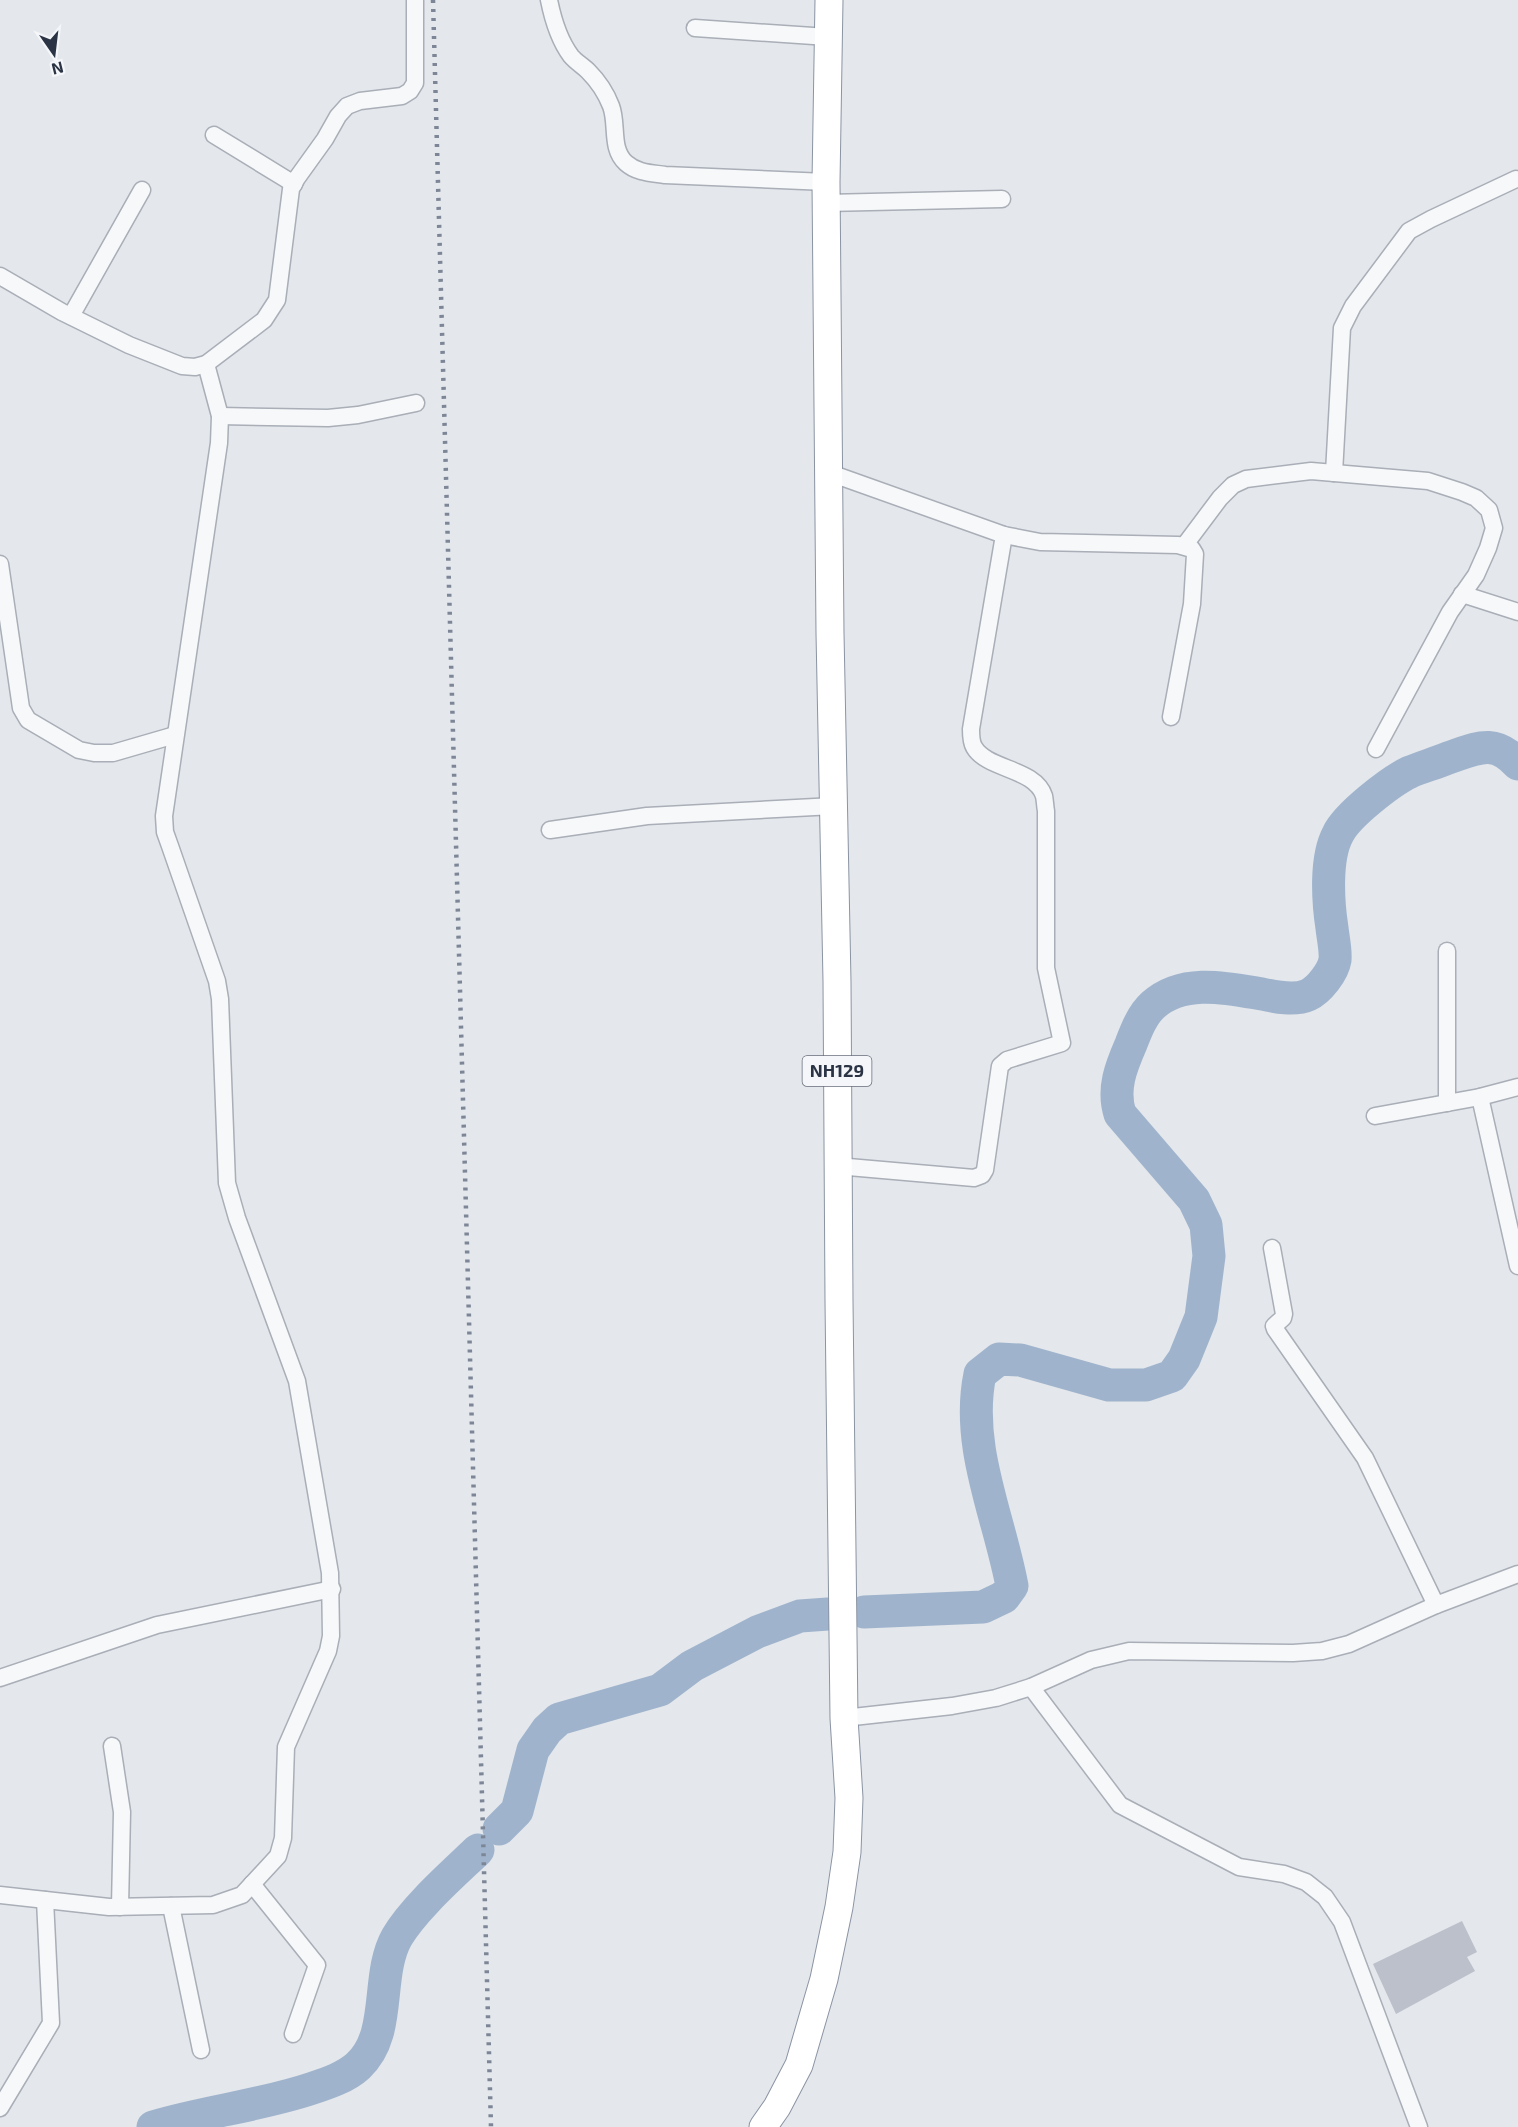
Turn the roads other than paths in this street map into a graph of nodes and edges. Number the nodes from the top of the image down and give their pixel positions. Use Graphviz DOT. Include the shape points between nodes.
graph roads {
  1 [pos="414,0"];
  2 [pos="549,0"];
  3 [pos="829,0"];
  4 [pos="695,28"];
  5 [pos="828,37"];
  6 [pos="214,135"];
  7 [pos="1516,179"];
  8 [pos="294,184"];
  9 [pos="142,190"];
  10 [pos="826,193"];
  11 [pos="1002,199"];
  12 [pos="0,276"];
  13 [pos="71,316"];
  14 [pos="206,364"];
  15 [pos="416,403"];
  16 [pos="220,416"];
  17 [pos="830,473"];
  18 [pos="1334,473"];
  19 [pos="1004,535"];
  20 [pos="1184,546"];
  21 [pos="0,564"];
  22 [pos="1462,594"];
  23 [pos="1518,612"];
  24 [pos="1172,717"];
  25 [pos="175,735"];
  26 [pos="1376,749"];
  27 [pos="834,806"];
  28 [pos="550,830"];
  29 [pos="1447,951"];
  30 [pos="1518,1087"];
  31 [pos="1480,1097"];
  32 [pos="1447,1103"];
  33 [pos="1376,1116"];
  34 [pos="837,1166"];
  35 [pos="1272,1248"];
  36 [pos="1518,1266"];
  37 [pos="1518,1574"];
  38 [pos="332,1588"];
  39 [pos="1436,1605"];
  40 [pos="0,1678"];
  41 [pos="1031,1687"];
  42 [pos="844,1718"];
  43 [pos="112,1746"];
  44 [pos="252,1884"];
  45 [pos="0,1895"];
  46 [pos="45,1900"];
  47 [pos="171,1906"];
  48 [pos="120,1907"];
  49 [pos="293,2034"];
  50 [pos="201,2050"];
  51 [pos="0,2108"];
  52 [pos="763,2127"];
  53 [pos="1419,2127"];
  1 -- 8 [label="street" via="416,71 410,91 402,96 347,106"];
  2 -- 10 [label="street" via="560,37 603,89 612,108 617,149 625,163 642,172"];
  3 -- 5 [label="highway, NH129"];
  4 -- 5 [label="street"];
  5 -- 10 [label="highway, NH129"];
  6 -- 8 [label="street"];
  7 -- 18 [label="street" via="1409,231 1353,306 1342,327"];
  8 -- 14 [label="street" via="277,300 264,320"];
  9 -- 13 [label="street"];
  10 -- 11 [label="street"];
  10 -- 17 [label="highway, NH129"];
  12 -- 13 [label="street"];
  13 -- 14 [label="street" via="182,366"];
  14 -- 16 [label="street"];
  15 -- 16 [label="street" via="328,418"];
  16 -- 25 [label="street"];
  17 -- 19 [label="street"];
  17 -- 27 [label="highway, NH129"];
  18 -- 20 [label="street" via="1311,471 1246,479 1225,491"];
  18 -- 22 [label="street" via="1428,481 1476,498 1489,510 1494,528 1488,548"];
  19 -- 20 [label="street" via="1040,542"];
  19 -- 34 [label="street" via="972,739 981,756 1024,776 1044,795 1046,968 1062,1043 1007,1060 1000,1066 985,1170 978,1177"];
  20 -- 24 [label="street" via="1195,554 1193,584"];
  21 -- 25 [label="street" via="21,708 28,720 79,750 102,754"];
  22 -- 23 [label="street"];
  22 -- 26 [label="street"];
  25 -- 38 [label="street" via="165,832 217,981 227,1182 297,1380"];
  27 -- 28 [label="street" via="647,816"];
  27 -- 34 [label="highway, NH129"];
  29 -- 32 [label="street"];
  30 -- 31 [label="street"];
  31 -- 32 [label="street"];
  31 -- 36 [label="street"];
  32 -- 33 [label="street"];
  34 -- 42 [label="highway, NH129"];
  35 -- 39 [label="street" via="1284,1314 1275,1329 1365,1458"];
  37 -- 39 [label="street"];
  38 -- 40 [label="street" via="157,1625"];
  38 -- 44 [label="street" via="329,1645 286,1747 281,1848"];
  39 -- 41 [label="street" via="1349,1644 1322,1651 1129,1651 1091,1660"];
  41 -- 42 [label="street" via="952,1706"];
  41 -- 53 [label="street" via="1120,1804 1239,1868 1284,1874 1306,1882 1325,1897 1342,1922"];
  42 -- 52 [label="highway, NH129" via="849,1798 839,1907 799,2065"];
  43 -- 48 [label="street" via="122,1812"];
  44 -- 47 [label="street" via="242,1895 213,1905"];
  44 -- 49 [label="street" via="317,1965"];
  45 -- 46 [label="street"];
  46 -- 48 [label="street"];
  46 -- 51 [label="street" via="51,2023"];
  47 -- 48 [label="street"];
  47 -- 50 [label="street"];
}
